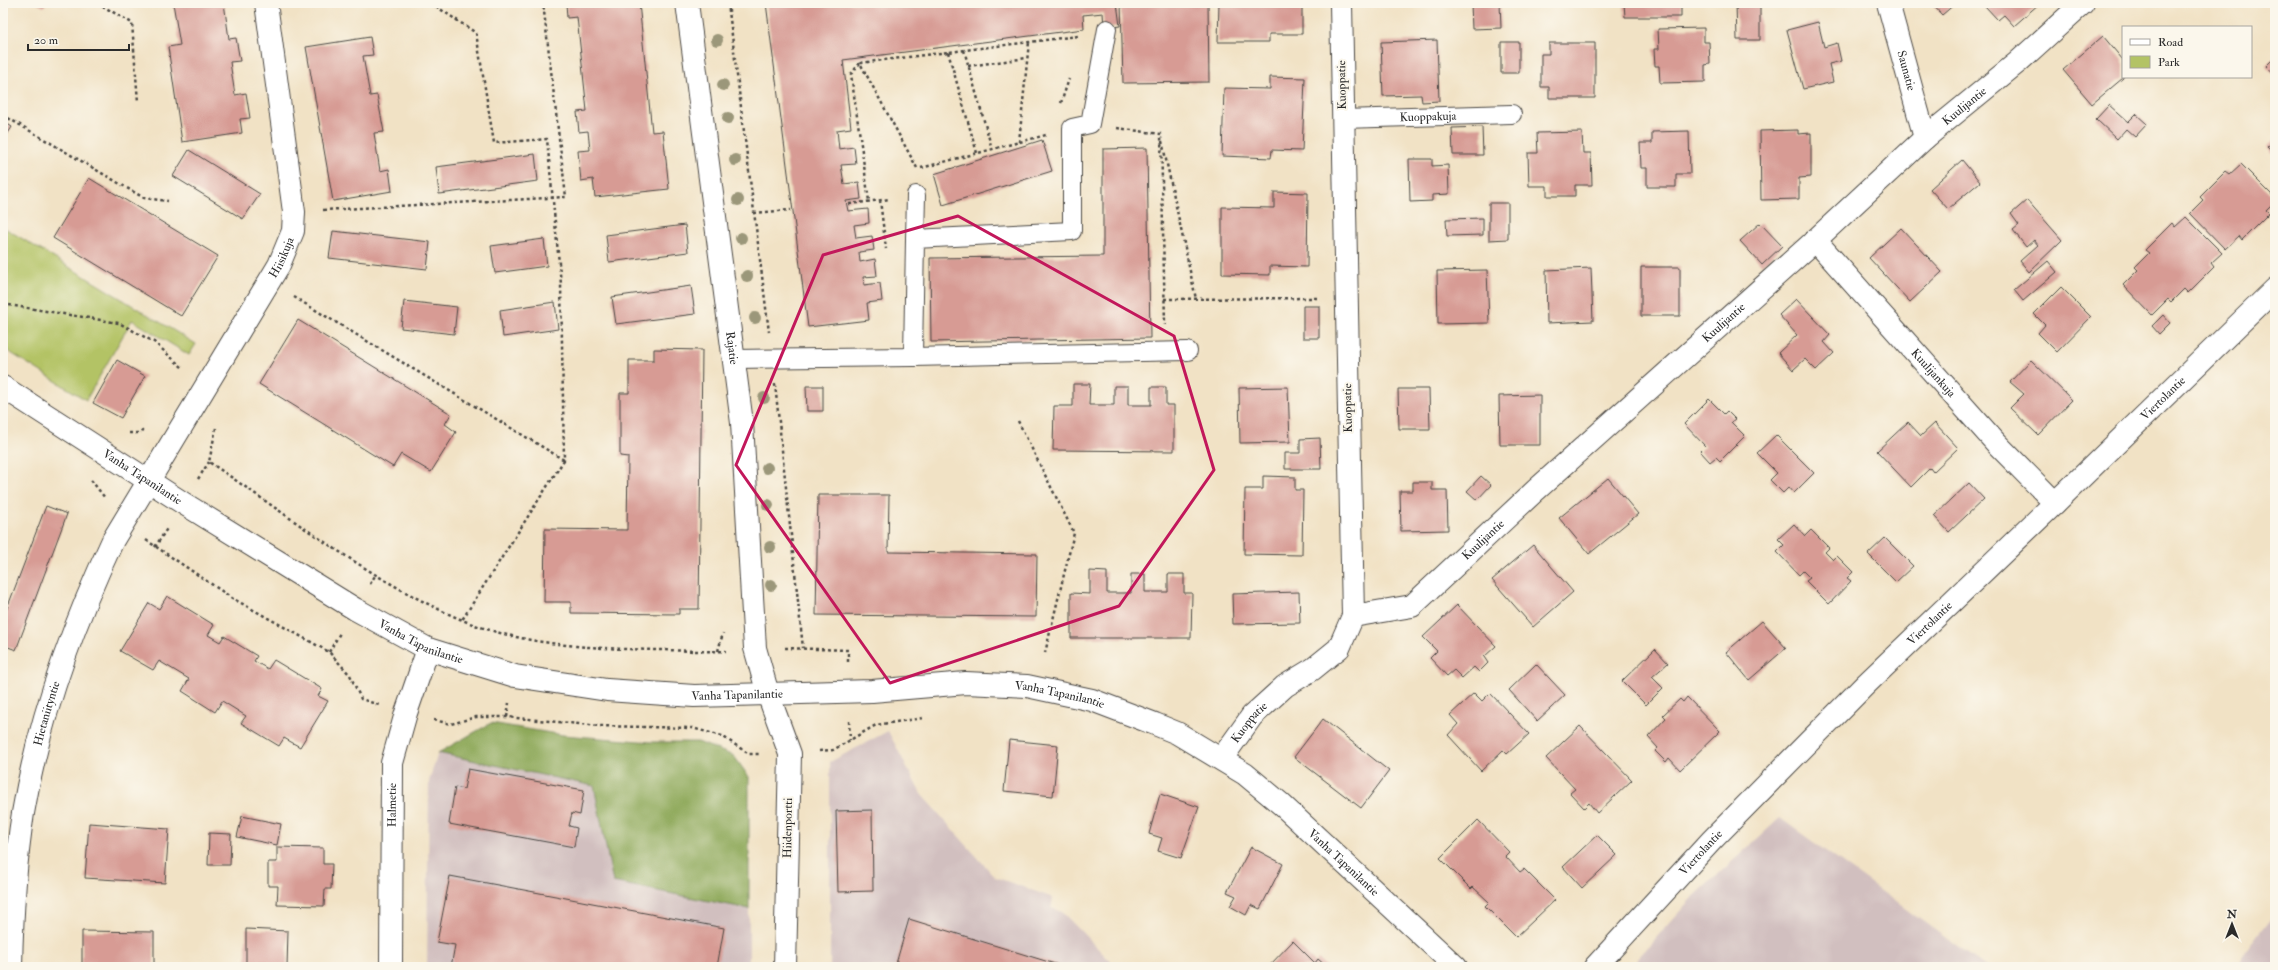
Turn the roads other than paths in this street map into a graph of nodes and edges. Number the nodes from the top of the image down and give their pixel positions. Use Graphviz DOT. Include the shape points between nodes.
graph roads {
  1 [pos="266,3"];
  2 [pos="687,3"];
  3 [pos="1341,3"];
  4 [pos="1888,3"];
  5 [pos="2083,3"];
  6 [pos="1107,29"];
  7 [pos="1512,114"];
  8 [pos="1343,119"];
  9 [pos="1924,138"];
  10 [pos="916,195"];
  11 [pos="915,239"];
  12 [pos="1815,240"];
  13 [pos="2275,288"];
  14 [pos="1188,351"];
  15 [pos="913,357"];
  16 [pos="735,359"];
  17 [pos="3,387"];
  18 [pos="150,480"];
  19 [pos="2055,503"];
  20 [pos="1353,616"];
  21 [pos="428,649"];
  22 [pos="768,694"];
  23 [pos="1222,758"];
  24 [pos="11,967"];
  25 [pos="391,967"];
  26 [pos="786,967"];
  27 [pos="1456,967"];
  28 [pos="1595,967"];
  1 -- 18 [label="street, Hiisikuja" via="294,212 293,231 279,265"];
  2 -- 16 [label="street, Rajatie"];
  3 -- 8 [label="street, Kuoppatie"];
  4 -- 9 [label="street, Saunatie"];
  5 -- 9 [label="street, Kuulijantie" via="2018,62"];
  6 -- 11 [label="lane" via="1081,126 1072,231"];
  7 -- 8 [label="lane, Kuoppakuja"];
  8 -- 20 [label="street, Kuoppatie"];
  9 -- 12 [label="street, Kuulijantie"];
  10 -- 11 [label="lane"];
  11 -- 15 [label="lane"];
  12 -- 19 [label="street, Kuulijankuja" via="1997,444"];
  12 -- 20 [label="street, Kuulijantie" via="1536,490 1412,606"];
  13 -- 19 [label="street, Viertolantie"];
  14 -- 15 [label="lane"];
  15 -- 16 [label="lane"];
  16 -- 22 [label="street, Rajatie" via="742,423 755,648"];
  17 -- 18 [label="street, Vanha Tapanilantie"];
  18 -- 21 [label="street, Vanha Tapanilantie" via="183,503 355,608"];
  18 -- 24 [label="street, Hietaniityntie" via="113,540 62,660 31,771 23,813 16,874"];
  19 -- 28 [label="street, Viertolantie" via="1865,684 1712,840"];
  20 -- 23 [label="street, Kuoppatie" via="1339,648 1313,669 1285,686 1252,716"];
  21 -- 22 [label="street, Vanha Tapanilantie" via="515,676 607,690 694,696"];
  21 -- 25 [label="street, Halmetie" via="392,763"];
  22 -- 23 [label="street, Vanha Tapanilantie" via="872,691 966,683 1027,686 1092,700 1177,734"];
  22 -- 26 [label="street, Hiidenportti" via="790,754"];
  23 -- 27 [label="street, Vanha Tapanilantie" via="1281,804"];
}
